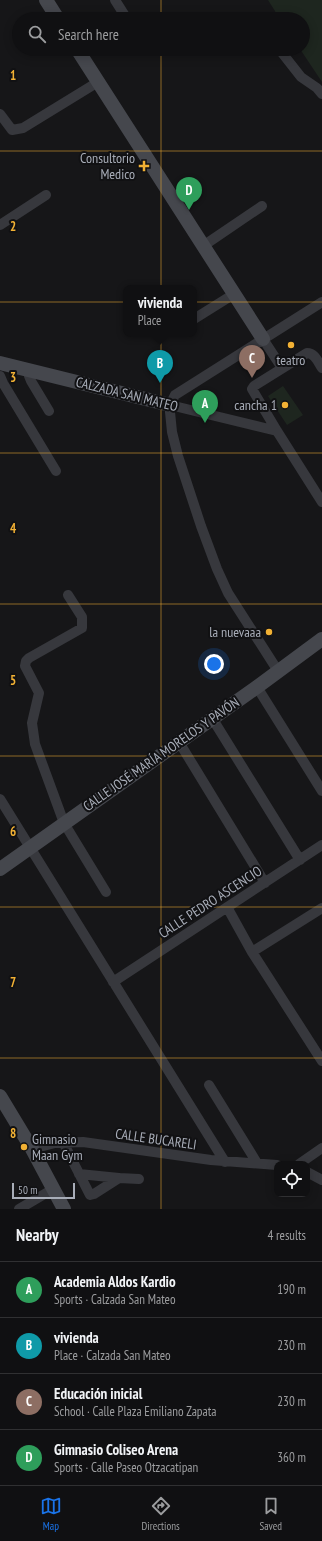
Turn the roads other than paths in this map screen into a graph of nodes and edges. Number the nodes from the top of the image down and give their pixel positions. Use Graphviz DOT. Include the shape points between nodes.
graph roads {
  1 [pos="46,0"];
  2 [pos="115,0"];
  3 [pos="54,12"];
  4 [pos="123,12"];
  5 [pos="81,56"];
  6 [pos="284,56"];
  7 [pos="98,82"];
  8 [pos="322,94"];
  9 [pos="0,114"];
  10 [pos="46,195"];
  11 [pos="262,206"];
  12 [pos="0,226"];
  13 [pos="202,246"];
  14 [pos="234,294"];
  15 [pos="322,302"];
  16 [pos="197,318"];
  17 [pos="263,340"];
  18 [pos="0,363"];
  19 [pos="282,368"];
  20 [pos="322,368"];
  21 [pos="29,370"];
  22 [pos="0,376"];
  23 [pos="170,405"];
  24 [pos="50,410"];
  25 [pos="277,432"];
  26 [pos="56,471"];
  27 [pos="322,502"];
  28 [pos="68,594"];
  29 [pos="322,639"];
  30 [pos="278,671"];
  31 [pos="257,687"];
  32 [pos="212,718"];
  33 [pos="178,742"];
  34 [pos="322,791"];
  35 [pos="0,799"];
  36 [pos="64,823"];
  37 [pos="322,845"];
  38 [pos="30,848"];
  39 [pos="300,860"];
  40 [pos="0,868"];
  41 [pos="265,883"];
  42 [pos="106,892"];
  43 [pos="227,907"];
  44 [pos="322,908"];
  45 [pos="252,952"];
  46 [pos="113,982"];
  47 [pos="322,1060"];
  48 [pos="210,1085"];
  49 [pos="0,1096"];
  50 [pos="64,1142"];
  51 [pos="322,1148"];
  52 [pos="32,1149"];
  53 [pos="303,1161"];
  54 [pos="225,1162"];
  55 [pos="257,1163"];
  56 [pos="274,1165"];
  57 [pos="79,1174"];
  58 [pos="310,1174"];
  59 [pos="119,1178"];
  60 [pos="139,1179"];
  61 [pos="322,1180"];
  62 [pos="53,1190"];
  63 [pos="19,1209"];
  64 [pos="64,1209"];
  1 -- 3 [label="main road"];
  2 -- 4 [label="street"];
  5 -- 7 [label="main road"];
  6 -- 8 [label="street" via="300,78"];
  7 -- 9 [label="street" via="18,130 12,130"];
  7 -- 13 [label="main road"];
  10 -- 12 [label="street"];
  11 -- 13 [label="street"];
  13 -- 14 [label="main road"];
  14 -- 16 [label="street"];
  14 -- 17 [label="main road"];
  15 -- 17 [label="street"];
  17 -- 19 [label="street"];
  17 -- 23 [label="street" via="175,395"];
  18 -- 21 [label="main road, CALZADA SAN MATEO"];
  19 -- 20 [label="street" via="310,352"];
  19 -- 25 [label="street" via="252,389"];
  21 -- 23 [label="main road, CALZADA SAN MATEO"];
  21 -- 24 [label="street" via="29,376"];
  22 -- 26 [label="street"];
  23 -- 25 [label="street, CALZADA SAN MATEO"];
  23 -- 30 [label="street" via="172,432 178,456 200,526 217,569 231,598"];
  25 -- 27 [label="street"];
  28 -- 36 [label="street" via="82,617 82,628 29,658 25,666 38,694 32,723 35,744"];
  29 -- 30 [label="main road, CALLE JOSÉ MARÍA MORELOS Y PAVÓN"];
  30 -- 31 [label="main road, CALLE JOSÉ MARÍA MORELOS Y PAVÓN"];
  31 -- 32 [label="main road, CALLE JOSÉ MARÍA MORELOS Y PAVÓN"];
  31 -- 34 [label="street"];
  32 -- 33 [label="main road, CALLE JOSÉ MARÍA MORELOS Y PAVÓN"];
  32 -- 39 [label="street"];
  33 -- 36 [label="main road, CALLE JOSÉ MARÍA MORELOS Y PAVÓN"];
  33 -- 41 [label="street"];
  35 -- 38 [label="street"];
  36 -- 38 [label="main road, CALLE JOSÉ MARÍA MORELOS Y PAVÓN"];
  36 -- 42 [label="street"];
  37 -- 39 [label="street, CALLE PEDRO ASCENCIO"];
  38 -- 40 [label="main road, CALLE JOSÉ MARÍA MORELOS Y PAVÓN"];
  38 -- 46 [label="street"];
  39 -- 41 [label="street, CALLE PEDRO ASCENCIO"];
  41 -- 43 [label="street, CALLE PEDRO ASCENCIO"];
  43 -- 45 [label="street"];
  43 -- 46 [label="street, CALLE PEDRO ASCENCIO"];
  44 -- 45 [label="street"];
  45 -- 47 [label="street"];
  46 -- 54 [label="street"];
  48 -- 55 [label="street"];
  49 -- 52 [label="main road"];
  50 -- 52 [label="street, CALLE BUCARELI"];
  50 -- 54 [label="street, CALLE BUCARELI" via="83,1142"];
  50 -- 57 [label="street"];
  51 -- 53 [label="street"];
  52 -- 62 [label="main road"];
  54 -- 55 [label="street, CALLE BUCARELI"];
  55 -- 56 [label="street, CALLE BUCARELI"];
  57 -- 59 [label="street"];
  57 -- 59 [label="street" via="90,1195"];
  58 -- 61 [label="street"];
  59 -- 60 [label="street"];
  62 -- 63 [label="street"];
  62 -- 64 [label="main road"];
}
